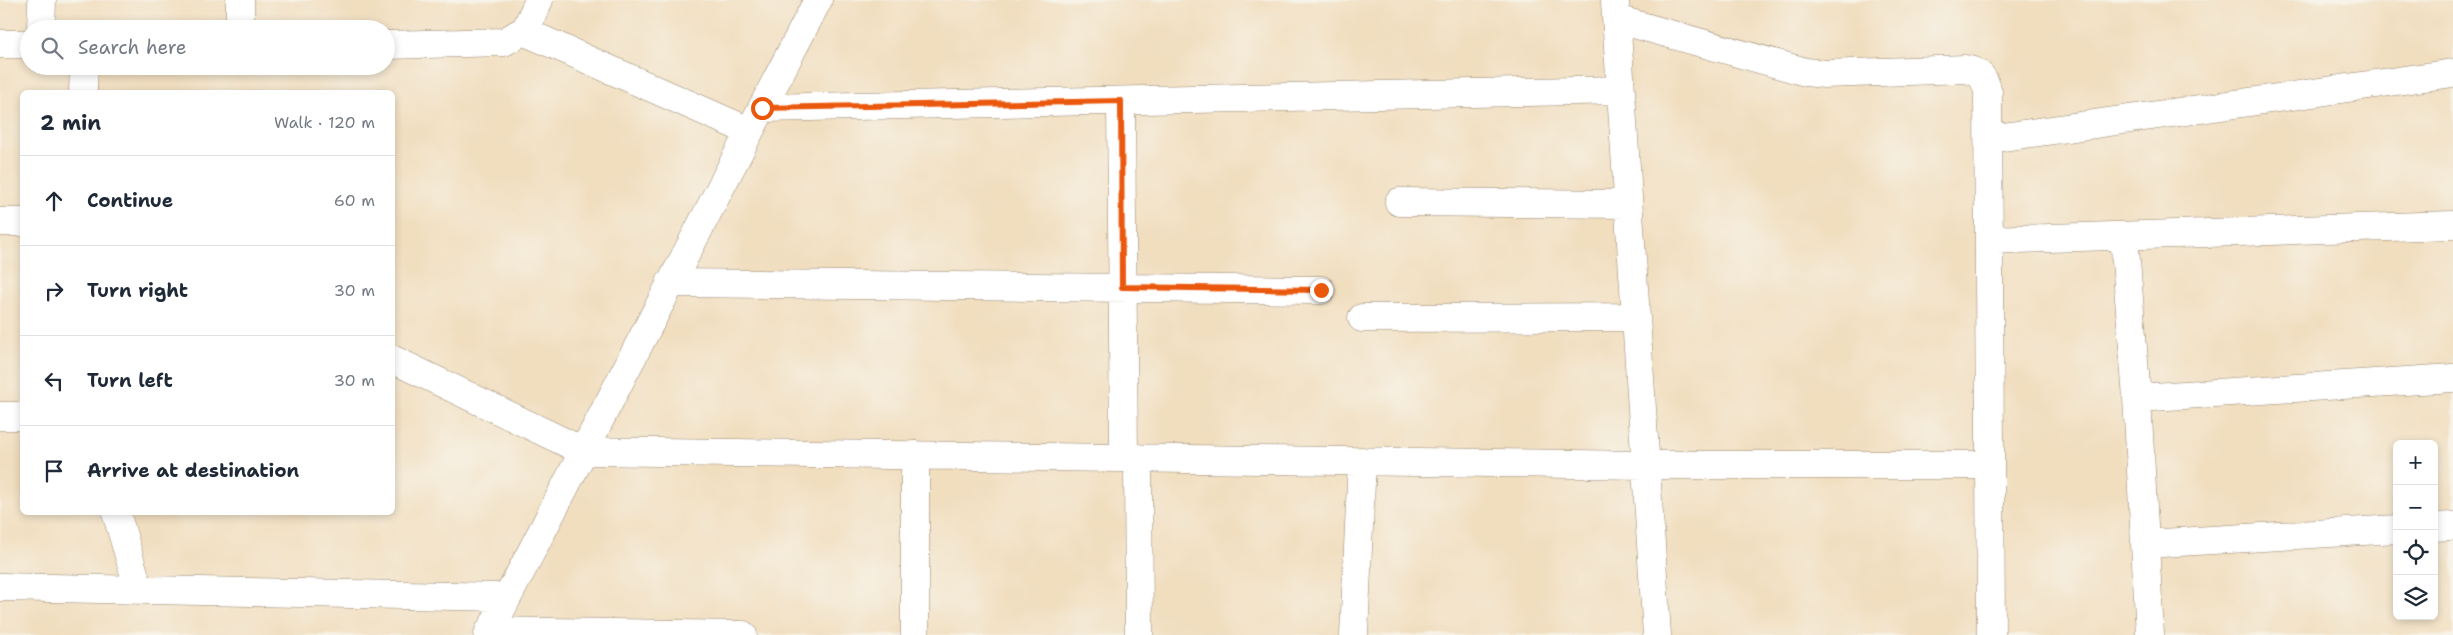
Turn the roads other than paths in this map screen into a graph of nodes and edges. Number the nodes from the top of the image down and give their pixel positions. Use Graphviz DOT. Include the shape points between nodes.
graph roads {
  1 [pos="42,0"];
  2 [pos="240,0"];
  3 [pos="539,0"];
  4 [pos="818,0"];
  5 [pos="1616,10"];
  6 [pos="41,20"];
  7 [pos="240,20"];
  8 [pos="523,31"];
  9 [pos="0,44"];
  10 [pos="20,44"];
  11 [pos="395,45"];
  12 [pos="2453,73"];
  13 [pos="84,75"];
  14 [pos="84,90"];
  15 [pos="1621,90"];
  16 [pos="1121,101"];
  17 [pos="756,120"];
  18 [pos="1989,139"];
  19 [pos="1399,202"];
  20 [pos="1628,204"];
  21 [pos="0,222"];
  22 [pos="20,222"];
  23 [pos="2453,225"];
  24 [pos="2124,236"];
  25 [pos="1989,240"];
  26 [pos="670,284"];
  27 [pos="1122,287"];
  28 [pos="1321,290"];
  29 [pos="1636,317"];
  30 [pos="1362,318"];
  31 [pos="395,360"];
  32 [pos="2453,378"];
  33 [pos="2137,398"];
  34 [pos="0,416"];
  35 [pos="20,416"];
  36 [pos="583,451"];
  37 [pos="915,455"];
  38 [pos="1131,458"];
  39 [pos="1362,461"];
  40 [pos="1646,465"];
  41 [pos="1990,465"];
  42 [pos="117,515"];
  43 [pos="2453,526"];
  44 [pos="2438,527"];
  45 [pos="2393,529"];
  46 [pos="2145,544"];
  47 [pos="0,587"];
  48 [pos="139,590"];
  49 [pos="506,597"];
  50 [pos="488,633"];
  51 [pos="743,635"];
  52 [pos="915,635"];
  53 [pos="1139,635"];
  54 [pos="1354,635"];
  55 [pos="1657,635"];
  56 [pos="1991,635"];
  57 [pos="2150,635"];
  1 -- 6 [label="street"];
  2 -- 7 [label="street"];
  3 -- 8 [label="street"];
  4 -- 17 [label="street"];
  5 -- 15 [label="street"];
  5 -- 18 [label="street" via="1806,72 1978,71 1988,92"];
  8 -- 11 [label="street" via="504,42"];
  8 -- 17 [label="street"];
  9 -- 10 [label="street"];
  12 -- 18 [label="street"];
  13 -- 14 [label="street"];
  15 -- 16 [label="street"];
  15 -- 20 [label="street"];
  16 -- 17 [label="street"];
  16 -- 27 [label="street"];
  17 -- 26 [label="street"];
  18 -- 25 [label="street"];
  19 -- 20 [label="street"];
  20 -- 29 [label="street"];
  21 -- 22 [label="street"];
  23 -- 24 [label="street"];
  24 -- 25 [label="street"];
  24 -- 33 [label="street"];
  25 -- 41 [label="street"];
  26 -- 27 [label="street"];
  26 -- 36 [label="street"];
  27 -- 28 [label="street"];
  27 -- 38 [label="street"];
  29 -- 30 [label="street"];
  29 -- 40 [label="street"];
  31 -- 36 [label="street"];
  32 -- 33 [label="street"];
  33 -- 46 [label="street"];
  34 -- 35 [label="street"];
  36 -- 37 [label="street"];
  36 -- 49 [label="street"];
  37 -- 38 [label="street"];
  37 -- 52 [label="street"];
  38 -- 39 [label="street"];
  38 -- 53 [label="street"];
  39 -- 40 [label="street"];
  39 -- 54 [label="street"];
  40 -- 41 [label="street"];
  40 -- 55 [label="street"];
  41 -- 56 [label="street"];
  42 -- 48 [label="street"];
  43 -- 44 [label="street"];
  45 -- 46 [label="street"];
  46 -- 57 [label="street"];
  47 -- 48 [label="street"];
  48 -- 49 [label="street"];
  49 -- 50 [label="street"];
  50 -- 51 [label="street"];
}
